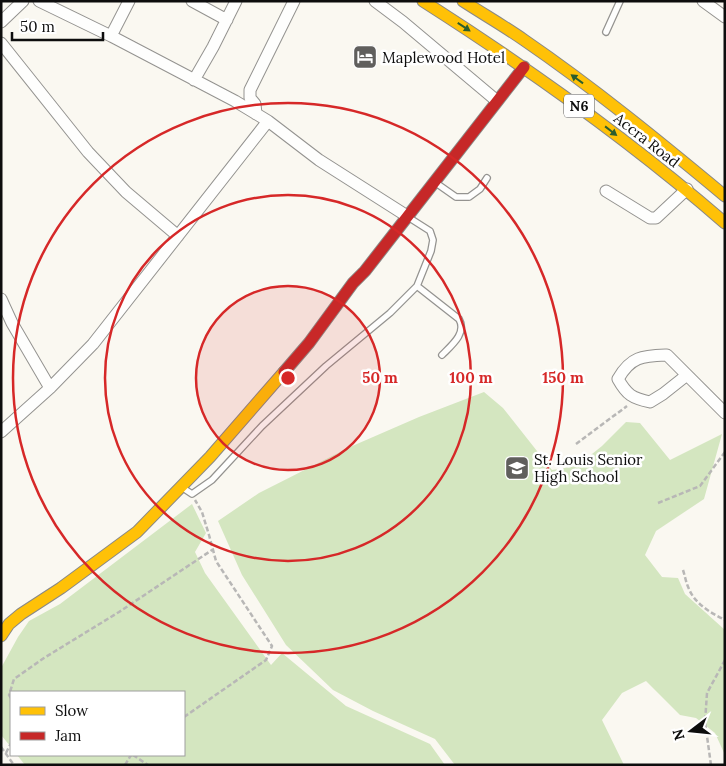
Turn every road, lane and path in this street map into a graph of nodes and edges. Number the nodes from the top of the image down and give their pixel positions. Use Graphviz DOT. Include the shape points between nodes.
graph roads {
  1 [pos="23,1"];
  2 [pos="40,1"];
  3 [pos="129,1"];
  4 [pos="192,1"];
  5 [pos="236,1"];
  6 [pos="294,1"];
  7 [pos="375,1"];
  8 [pos="423,1"];
  9 [pos="463,1"];
  10 [pos="620,1"];
  11 [pos="703,1"];
  12 [pos="725,18"];
  13 [pos="227,20"];
  14 [pos="1,22"];
  15 [pos="606,32"];
  16 [pos="112,36"];
  17 [pos="1,43"];
  18 [pos="524,67"];
  19 [pos="194,80"];
  20 [pos="497,101"];
  21 [pos="256,114"];
  22 [pos="268,121"];
  23 [pos="487,178"];
  24 [pos="434,182"];
  25 [pos="687,189"];
  26 [pos="606,190"];
  27 [pos="725,196"];
  28 [pos="407,216"];
  29 [pos="725,223"];
  30 [pos="178,236"];
  31 [pos="417,286"];
  32 [pos="1,299"];
  33 [pos="442,355"];
  34 [pos="687,375"];
  35 [pos="50,388"];
  36 [pos="635,399"];
  37 [pos="725,413"];
  38 [pos="1,432"];
  39 [pos="576,444"];
  40 [pos="725,452"];
  41 [pos="181,486"];
  42 [pos="192,494"];
  43 [pos="658,503"];
  44 [pos="213,550"];
  45 [pos="683,570"];
  46 [pos="725,620"];
  47 [pos="1,636"];
  48 [pos="725,660"];
  49 [pos="10,691"];
  50 [pos="185,716"];
  51 [pos="10,745"];
  52 [pos="1,747"];
  53 [pos="6,753"];
  54 [pos="134,756"];
  55 [pos="14,765"];
  56 [pos="148,765"];
  57 [pos="711,765"];
  1 -- 14 [label="street"];
  2 -- 16 [label="street"];
  3 -- 16 [label="street"];
  4 -- 13 [label="street"];
  5 -- 13 [label="street"];
  6 -- 21 [label="street" via="250,90"];
  7 -- 20 [label="street"];
  8 -- 18 [label="main road, Accra Road / N6, one-way"];
  27 -- 9 [label="main road, Accra Road / N6, one-way" via="594,91"];
  10 -- 15 [label="lane"];
  11 -- 12 [label="street"];
  13 -- 19 [label="street"];
  16 -- 19 [label="street"];
  17 -- 30 [label="street" via="88,152 126,192"];
  18 -- 20 [label="main road"];
  18 -- 25 [label="main road, Accra Road / N6, one-way"];
  19 -- 21 [label="street"];
  20 -- 24 [label="main road"];
  21 -- 22 [label="street"];
  22 -- 28 [label="street" via="319,160"];
  22 -- 30 [label="street"];
  23 -- 24 [label="lane" via="469,198 456,197"];
  24 -- 28 [label="main road"];
  25 -- 26 [label="street" via="656,218 650,218"];
  25 -- 29 [label="main road, Accra Road / N6"];
  28 -- 31 [label="lane" via="430,231 433,240"];
  28 -- 41 [label="main road" via="293,362"];
  30 -- 35 [label="street" via="93,344"];
  31 -- 33 [label="lane" via="460,319 463,325 462,332"];
  31 -- 42 [label="lane" via="262,426 212,480"];
  32 -- 35 [label="street"];
  34 -- 36 [label="street" via="650,402"];
  34 -- 36 [label="street" via="667,355 642,356 625,366 618,379"];
  34 -- 37 [label="street"];
  35 -- 38 [label="street"];
  36 -- 39 [label="path"];
  40 -- 43 [label="path" via="700,486"];
  41 -- 42 [label="lane"];
  41 -- 47 [label="main road" via="137,532 21,614"];
  42 -- 44 [label="path" via="202,512"];
  44 -- 49 [label="path" via="44,658 14,680"];
  44 -- 50 [label="path" via="216,561 272,646 266,660"];
  45 -- 46 [label="path" via="689,590 697,600"];
  48 -- 57 [label="path" via="707,693 705,722"];
  51 -- 53 [label="path"];
  52 -- 53 [label="path"];
  53 -- 55 [label="path"];
  54 -- 56 [label="path"];
}
